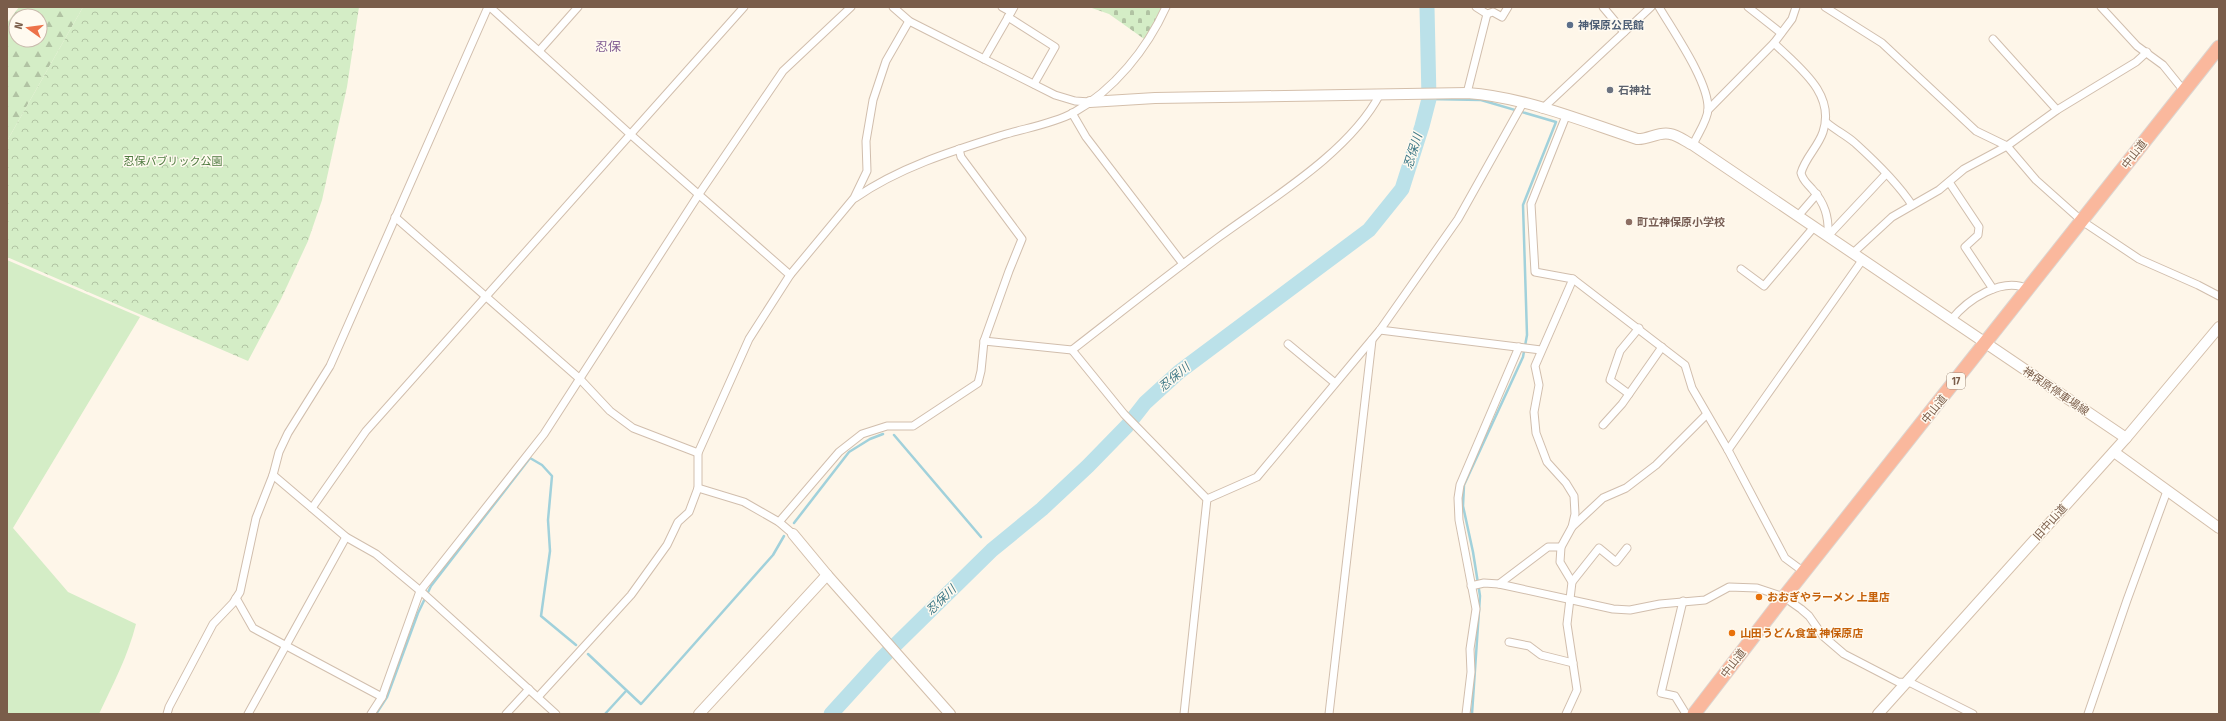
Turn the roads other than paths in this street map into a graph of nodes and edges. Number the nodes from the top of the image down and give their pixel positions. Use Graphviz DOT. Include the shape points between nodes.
graph roads {
  1 [pos="489,7"];
  2 [pos="578,7"];
  3 [pos="744,7"];
  4 [pos="851,7"];
  5 [pos="893,7"];
  6 [pos="1002,7"];
  7 [pos="1166,7"];
  8 [pos="1476,7"];
  9 [pos="1508,7"];
  10 [pos="1603,7"];
  11 [pos="1651,7"];
  12 [pos="1659,7"];
  13 [pos="1748,7"];
  14 [pos="1796,7"];
  15 [pos="1825,7"];
  16 [pos="2101,7"];
  17 [pos="1011,12"];
  18 [pos="1487,14"];
  19 [pos="909,21"];
  20 [pos="1624,32"];
  21 [pos="1781,33"];
  22 [pos="1993,39"];
  23 [pos="1774,43"];
  24 [pos="2219,47"];
  25 [pos="539,51"];
  26 [pos="2147,52"];
  27 [pos="984,59"];
  28 [pos="1034,84"];
  29 [pos="2184,91"];
  30 [pos="1467,93"];
  31 [pos="1380,94"];
  32 [pos="1090,102"];
  33 [pos="1523,103"];
  34 [pos="1542,108"];
  35 [pos="1708,110"];
  36 [pos="2057,110"];
  37 [pos="1072,113"];
  38 [pos="1566,116"];
  39 [pos="1826,122"];
  40 [pos="630,134"];
  41 [pos="1693,145"];
  42 [pos="2007,146"];
  43 [pos="959,150"];
  44 [pos="1886,174"];
  45 [pos="1949,182"];
  46 [pos="699,194"];
  47 [pos="1817,194"];
  48 [pos="854,198"];
  49 [pos="1912,205"];
  50 [pos="1798,216"];
  51 [pos="395,217"];
  52 [pos="2082,221"];
  53 [pos="1814,227"];
  54 [pos="1828,236"];
  55 [pos="1853,253"];
  56 [pos="1863,260"];
  57 [pos="1183,264"];
  58 [pos="1741,269"];
  59 [pos="790,274"];
  60 [pos="1573,279"];
  61 [pos="2028,289"];
  62 [pos="1994,290"];
  63 [pos="2219,296"];
  64 [pos="486,297"];
  65 [pos="1951,320"];
  66 [pos="2219,327"];
  67 [pos="1639,328"];
  68 [pos="1380,330"];
  69 [pos="1372,339"];
  70 [pos="984,341"];
  71 [pos="1288,344"];
  72 [pos="1986,344"];
  73 [pos="1519,347"];
  74 [pos="1662,347"];
  75 [pos="1072,350"];
  76 [pos="1541,350"];
  77 [pos="580,379"];
  78 [pos="1335,383"];
  79 [pos="1629,394"];
  80 [pos="1706,415"];
  81 [pos="1603,425"];
  82 [pos="2126,438"];
  83 [pos="1728,450"];
  84 [pos="2114,452"];
  85 [pos="698,453"];
  86 [pos="273,475"];
  87 [pos="698,488"];
  88 [pos="2167,491"];
  89 [pos="1207,498"];
  90 [pos="312,508"];
  91 [pos="779,522"];
  92 [pos="1572,527"];
  93 [pos="2219,528"];
  94 [pos="793,534"];
  95 [pos="346,537"];
  96 [pos="1561,547"];
  97 [pos="1627,548"];
  98 [pos="1804,572"];
  99 [pos="827,575"];
  100 [pos="1572,582"];
  101 [pos="1499,584"];
  102 [pos="1471,586"];
  103 [pos="420,591"];
  104 [pos="1784,597"];
  105 [pos="236,598"];
  106 [pos="1570,599"];
  107 [pos="1682,602"];
  108 [pos="1509,642"];
  109 [pos="288,646"];
  110 [pos="1573,663"];
  111 [pos="1904,683"];
  112 [pos="529,689"];
  113 [pos="382,697"];
  114 [pos="538,697"];
  115 [pos="167,714"];
  116 [pos="248,714"];
  117 [pos="371,714"];
  118 [pos="506,714"];
  119 [pos="556,714"];
  120 [pos="699,714"];
  121 [pos="950,714"];
  122 [pos="1184,714"];
  123 [pos="1329,714"];
  124 [pos="1466,714"];
  125 [pos="1566,714"];
  126 [pos="1686,714"];
  127 [pos="1694,714"];
  128 [pos="1878,714"];
  129 [pos="1973,714"];
  130 [pos="2088,714"];
  1 -- 25 [label="street"];
  1 -- 51 [label="street"];
  2 -- 25 [label="street"];
  3 -- 40 [label="street"];
  4 -- 46 [label="street" via="783,70"];
  5 -- 19 [label="street"];
  6 -- 17 [label="street"];
  7 -- 32 [label="street" via="1137,56"];
  8 -- 18 [label="street"];
  9 -- 18 [label="street" via="1502,17 1493,12"];
  10 -- 20 [label="street"];
  11 -- 20 [label="street"];
  12 -- 35 [label="street" via="1701,80 1707,96"];
  13 -- 21 [label="street"];
  14 -- 21 [label="street" via="1792,19"];
  15 -- 42 [label="street" via="1882,43 1976,131"];
  16 -- 26 [label="street" via="2137,46"];
  17 -- 27 [label="street"];
  17 -- 28 [label="street" via="1055,47"];
  18 -- 30 [label="street"];
  19 -- 27 [label="street"];
  19 -- 48 [label="street" via="886,61 874,100 866,141 867,171"];
  20 -- 34 [label="street"];
  21 -- 23 [label="street"];
  22 -- 36 [label="street"];
  23 -- 35 [label="street"];
  23 -- 39 [label="street" via="1817,86 1822,95"];
  24 -- 29 [label="highway, 中山道 / 17"];
  25 -- 40 [label="street"];
  26 -- 29 [label="street" via="2163,65"];
  26 -- 36 [label="street" via="2136,62"];
  27 -- 28 [label="street"];
  28 -- 32 [label="street" via="1069,100"];
  29 -- 52 [label="highway, 中山道 / 17"];
  30 -- 31 [label="street, 神保原停車場線"];
  30 -- 33 [label="street, 神保原停車場線" via="1486,94"];
  31 -- 32 [label="street, 神保原停車場線" via="1155,98"];
  31 -- 57 [label="street" via="1374,105 1335,151"];
  32 -- 37 [label="street"];
  33 -- 34 [label="street, 神保原停車場線"];
  33 -- 68 [label="street" via="1458,219"];
  34 -- 38 [label="street, 神保原停車場線"];
  35 -- 41 [label="street"];
  36 -- 42 [label="street"];
  37 -- 43 [label="street"];
  37 -- 57 [label="street" via="1086,137"];
  38 -- 41 [label="street, 神保原停車場線" via="1637,139 1644,140 1658,134 1670,134"];
  38 -- 60 [label="street" via="1531,204 1535,272"];
  39 -- 44 [label="street" via="1836,132 1856,144"];
  39 -- 47 [label="street" via="1801,173 1802,180"];
  40 -- 46 [label="street"];
  40 -- 64 [label="street"];
  41 -- 50 [label="street, 神保原停車場線"];
  42 -- 45 [label="street" via="1964,169"];
  42 -- 52 [label="street" via="2036,180"];
  43 -- 48 [label="street" via="899,171"];
  43 -- 70 [label="street" via="961,157 1022,239"];
  44 -- 49 [label="street"];
  44 -- 54 [label="street"];
  45 -- 49 [label="street"];
  45 -- 62 [label="street" via="1979,227 1978,235 1965,248"];
  46 -- 59 [label="street"];
  46 -- 77 [label="street"];
  47 -- 50 [label="street"];
  47 -- 54 [label="street" via="1826,209 1829,222"];
  48 -- 59 [label="street"];
  49 -- 55 [label="street" via="1892,217"];
  50 -- 53 [label="street, 神保原停車場線"];
  51 -- 64 [label="street"];
  51 -- 86 [label="street" via="330,366 288,433 279,452"];
  52 -- 61 [label="highway, 中山道 / 17"];
  52 -- 63 [label="street" via="2139,259"];
  53 -- 54 [label="street, 神保原停車場線"];
  53 -- 58 [label="street" via="1764,286"];
  54 -- 55 [label="street, 神保原停車場線"];
  55 -- 56 [label="street, 神保原停車場線"];
  56 -- 65 [label="street, 神保原停車場線"];
  56 -- 83 [label="street"];
  57 -- 75 [label="street"];
  59 -- 85 [label="street" via="749,338"];
  60 -- 67 [label="street"];
  60 -- 76 [label="street"];
  61 -- 62 [label="street" via="2019,285 2008,285"];
  61 -- 72 [label="highway, 中山道 / 17"];
  62 -- 65 [label="street" via="1968,302"];
  64 -- 77 [label="street"];
  64 -- 90 [label="street" via="366,431"];
  65 -- 72 [label="street, 神保原停車場線"];
  66 -- 82 [label="street, 旧中山道"];
  67 -- 74 [label="street"];
  67 -- 79 [label="street" via="1620,352 1610,380"];
  68 -- 69 [label="street"];
  68 -- 73 [label="street"];
  69 -- 78 [label="street"];
  69 -- 123 [label="street"];
  70 -- 75 [label="street"];
  70 -- 91 [label="street" via="978,383 913,426 887,426 862,434 839,452"];
  71 -- 78 [label="street"];
  72 -- 82 [label="street, 神保原停車場線"];
  72 -- 98 [label="highway, 中山道 / 17"];
  73 -- 76 [label="street"];
  73 -- 102 [label="street" via="1460,485 1459,520"];
  74 -- 79 [label="street"];
  74 -- 80 [label="street" via="1685,365 1692,388"];
  75 -- 89 [label="street" via="1124,414"];
  76 -- 92 [label="street" via="1534,366 1539,385 1534,412 1536,432 1547,462 1574,496 1575,514"];
  77 -- 85 [label="street" via="610,411 633,428"];
  77 -- 103 [label="street" via="540,439"];
  78 -- 89 [label="street" via="1257,477"];
  79 -- 81 [label="street"];
  80 -- 83 [label="street"];
  80 -- 92 [label="street" via="1656,465 1626,488 1603,498"];
  82 -- 84 [label="street, 旧中山道"];
  83 -- 98 [label="street" via="1785,558"];
  84 -- 88 [label="street"];
  84 -- 111 [label="street, 旧中山道"];
  85 -- 87 [label="street"];
  86 -- 90 [label="street"];
  86 -- 105 [label="street" via="256,518 240,592"];
  87 -- 91 [label="street" via="744,502"];
  87 -- 114 [label="street" via="689,512 678,522 667,545 631,595"];
  88 -- 93 [label="street"];
  88 -- 130 [label="street" via="2129,592"];
  89 -- 122 [label="street"];
  90 -- 95 [label="street"];
  91 -- 94 [label="street"];
  92 -- 96 [label="street"];
  94 -- 99 [label="street"];
  95 -- 103 [label="street" via="376,554"];
  95 -- 109 [label="street"];
  96 -- 100 [label="street" via="1560,562"];
  96 -- 101 [label="street" via="1548,547"];
  97 -- 100 [label="street" via="1616,562 1599,548"];
  98 -- 104 [label="highway, 中山道 / 17"];
  99 -- 120 [label="street"];
  99 -- 121 [label="street"];
  100 -- 106 [label="street"];
  101 -- 102 [label="street" via="1484,583"];
  101 -- 106 [label="street"];
  102 -- 124 [label="street" via="1476,609 1470,649 1471,672"];
  103 -- 112 [label="street"];
  103 -- 113 [label="street"];
  104 -- 107 [label="street" via="1751,587 1729,586 1705,600"];
  104 -- 111 [label="street" via="1808,616 1824,636 1844,654"];
  104 -- 127 [label="highway, 中山道 / 17"];
  105 -- 109 [label="street" via="253,628"];
  105 -- 115 [label="street" via="213,624"];
  106 -- 107 [label="street" via="1613,609 1630,610"];
  106 -- 110 [label="street" via="1567,624"];
  107 -- 126 [label="street" via="1661,693 1675,696"];
  108 -- 110 [label="street" via="1529,646 1541,655"];
  109 -- 113 [label="street"];
  109 -- 116 [label="street"];
  110 -- 125 [label="street" via="1577,690"];
  111 -- 128 [label="street, 旧中山道"];
  111 -- 129 [label="street" via="1910,683"];
  112 -- 114 [label="street"];
  112 -- 118 [label="street"];
  113 -- 117 [label="street"];
  114 -- 119 [label="street"];
}
